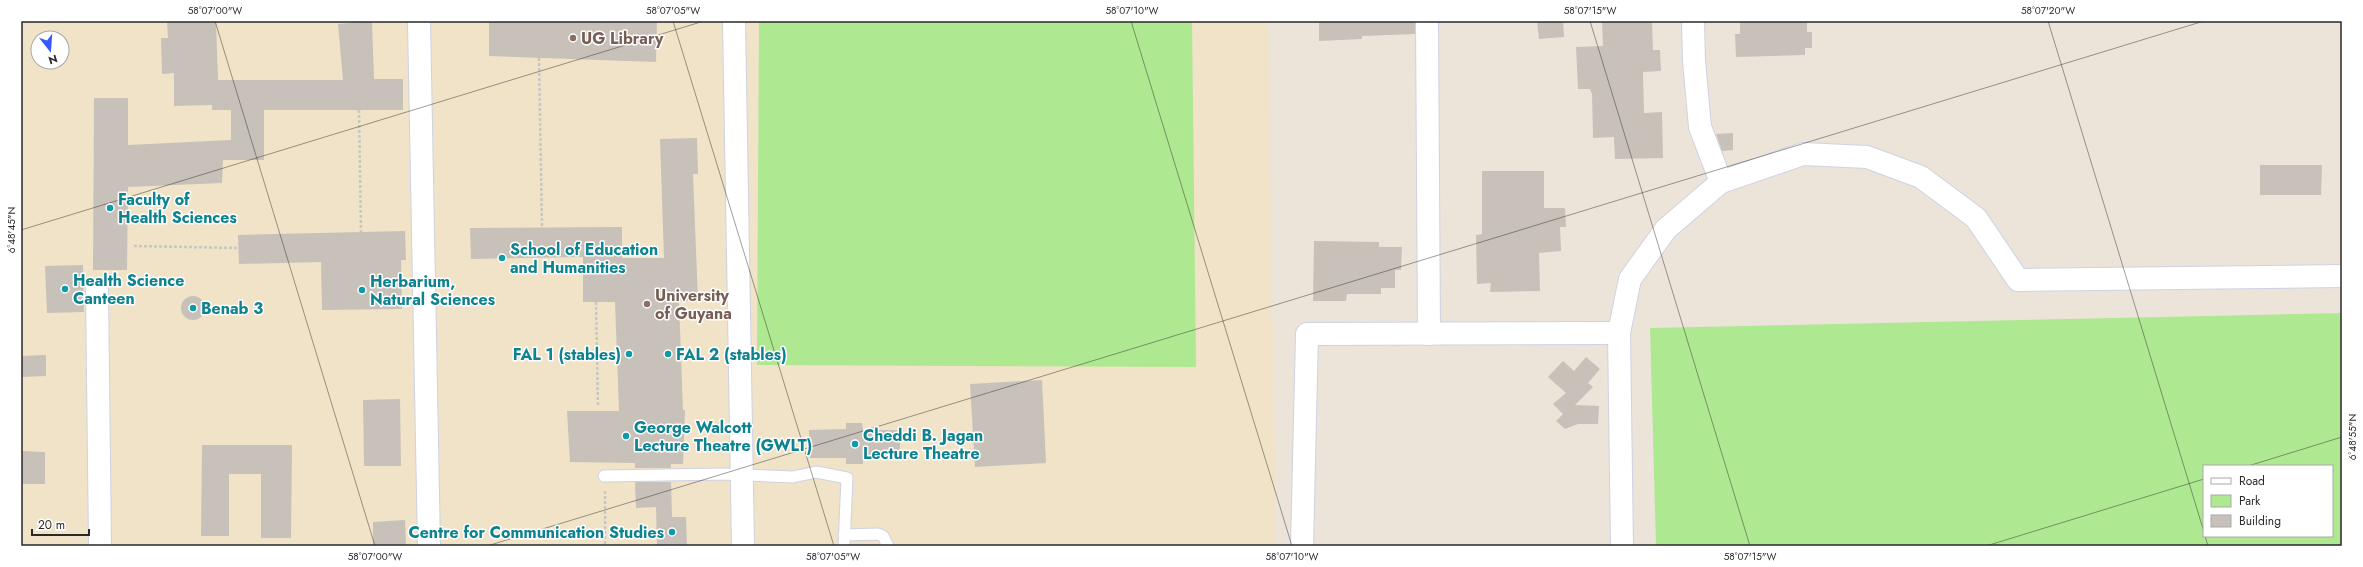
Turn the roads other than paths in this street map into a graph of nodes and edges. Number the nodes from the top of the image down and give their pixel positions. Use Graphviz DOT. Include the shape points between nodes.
graph roads {
  1 [pos="419,21"];
  2 [pos="734,21"];
  3 [pos="1427,21"];
  4 [pos="1693,21"];
  5 [pos="1721,182"];
  6 [pos="2342,276"];
  7 [pos="96,289"];
  8 [pos="1618,333"];
  9 [pos="1429,334"];
  10 [pos="604,476"];
  11 [pos="742,476"];
  12 [pos="844,540"];
  13 [pos="100,546"];
  14 [pos="429,546"];
  15 [pos="743,546"];
  16 [pos="888,546"];
  17 [pos="1302,546"];
  18 [pos="1622,546"];
  1 -- 14 [label="street"];
  2 -- 11 [label="street"];
  3 -- 9 [label="street"];
  4 -- 5 [label="street" via="1700,127"];
  5 -- 6 [label="street" via="1802,154 1867,157 1921,177 1976,218 2018,280"];
  5 -- 8 [label="street" via="1666,229 1630,279"];
  7 -- 13 [label="street"];
  8 -- 9 [label="street"];
  8 -- 18 [label="street"];
  9 -- 17 [label="street" via="1307,334"];
  10 -- 11 [label="lane"];
  11 -- 12 [label="lane" via="793,477 816,472 846,478"];
  11 -- 15 [label="street"];
  12 -- 16 [label="lane" via="878,534 883,536"];
}
